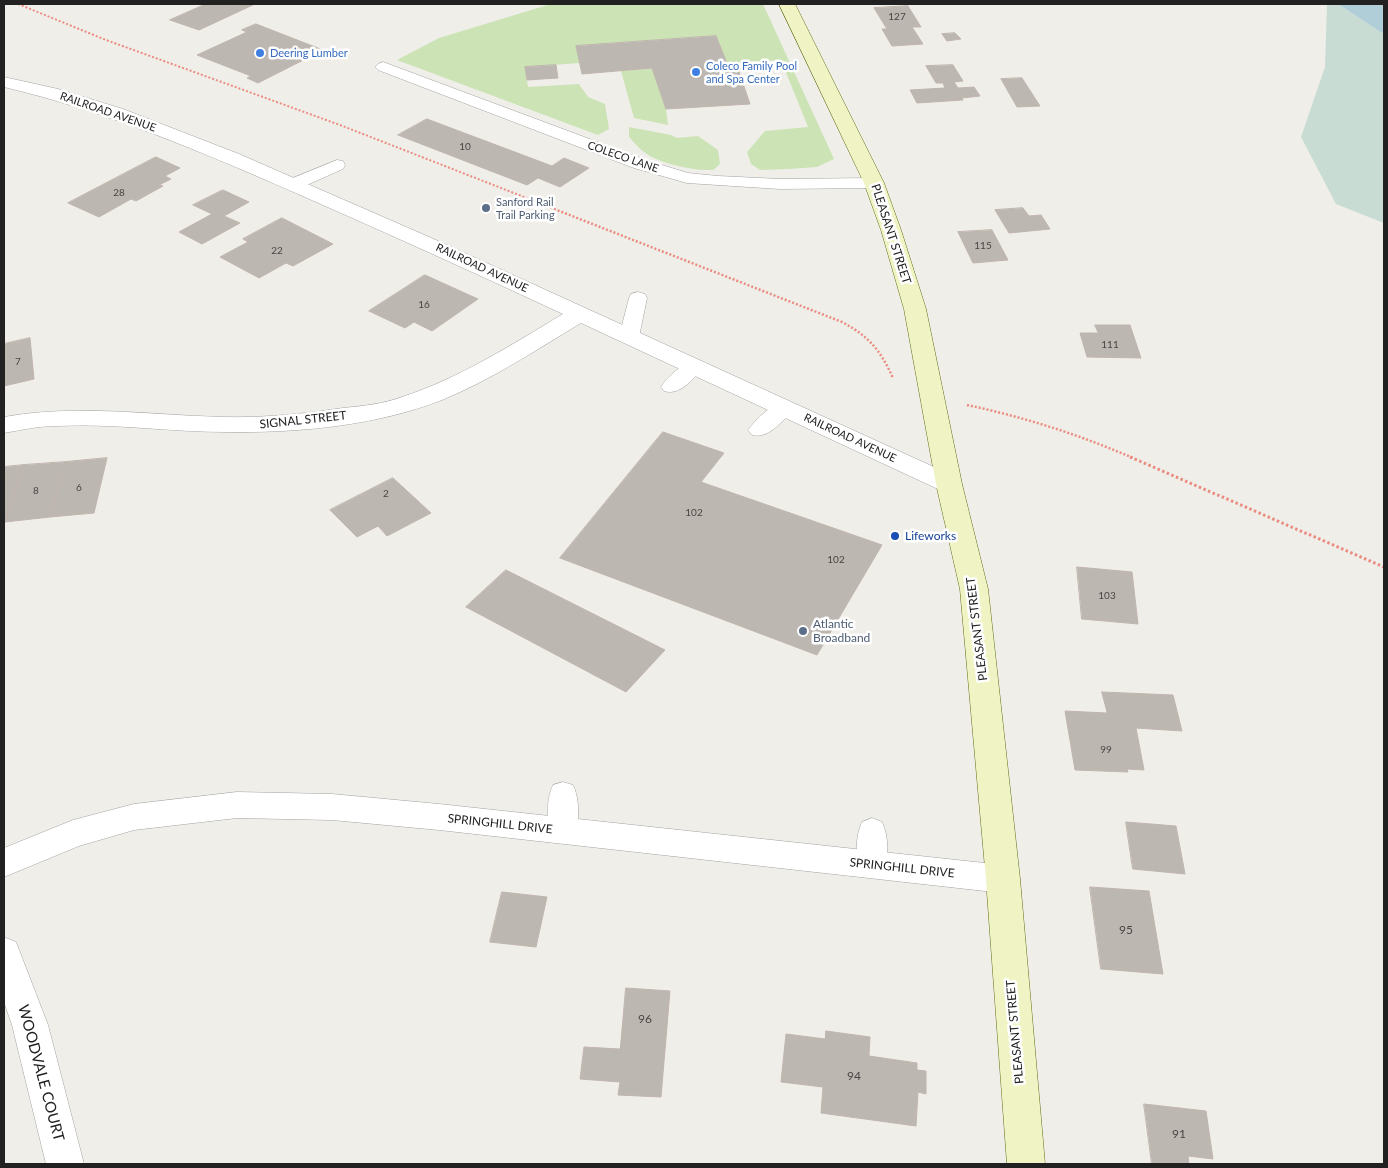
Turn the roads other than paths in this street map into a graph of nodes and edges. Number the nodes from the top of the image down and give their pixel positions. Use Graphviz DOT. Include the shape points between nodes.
graph roads {
  1 [pos="787,4"];
  2 [pos="384,67"];
  3 [pos="4,82"];
  4 [pos="337,164"];
  5 [pos="874,183"];
  6 [pos="294,184"];
  7 [pos="638,298"];
  8 [pos="580,314"];
  9 [pos="629,337"];
  10 [pos="694,366"];
  11 [pos="671,387"];
  12 [pos="784,408"];
  13 [pos="4,425"];
  14 [pos="759,430"];
  15 [pos="949,484"];
  16 [pos="563,793"];
  17 [pos="872,830"];
  18 [pos="563,831"];
  19 [pos="4,863"];
  20 [pos="872,865"];
  21 [pos="1003,879"];
  22 [pos="4,954"];
  23 [pos="66,1164"];
  24 [pos="1026,1164"];
  1 -- 5 [label="main road, PLEASANT STREET"];
  2 -- 5 [label="lane, COLECO LANE" via="640,164 688,178 738,176"];
  3 -- 6 [label="street, RAILROAD AVENUE" via="117,113"];
  4 -- 6 [label="lane"];
  5 -- 15 [label="main road, PLEASANT STREET" via="915,309"];
  6 -- 8 [label="street, RAILROAD AVENUE"];
  7 -- 9 [label="lane"];
  8 -- 9 [label="street, RAILROAD AVENUE"];
  8 -- 13 [label="street, SIGNAL STREET" via="446,389 412,403 371,412 314,421 252,425 68,416"];
  9 -- 10 [label="street, RAILROAD AVENUE"];
  10 -- 11 [label="lane"];
  10 -- 12 [label="street, RAILROAD AVENUE"];
  12 -- 14 [label="lane"];
  12 -- 15 [label="street, RAILROAD AVENUE"];
  15 -- 21 [label="main road, PLEASANT STREET" via="974,589"];
  16 -- 18 [label="lane"];
  17 -- 20 [label="lane"];
  18 -- 19 [label="street, SPRINGHILL DRIVE" via="332,807 237,805 134,817 73,834"];
  18 -- 20 [label="street, SPRINGHILL DRIVE"];
  20 -- 21 [label="street, SPRINGHILL DRIVE"];
  21 -- 24 [label="main road, PLEASANT STREET"];
  22 -- 23 [label="street, WOODVALE COURT" via="30,1025"];
}
